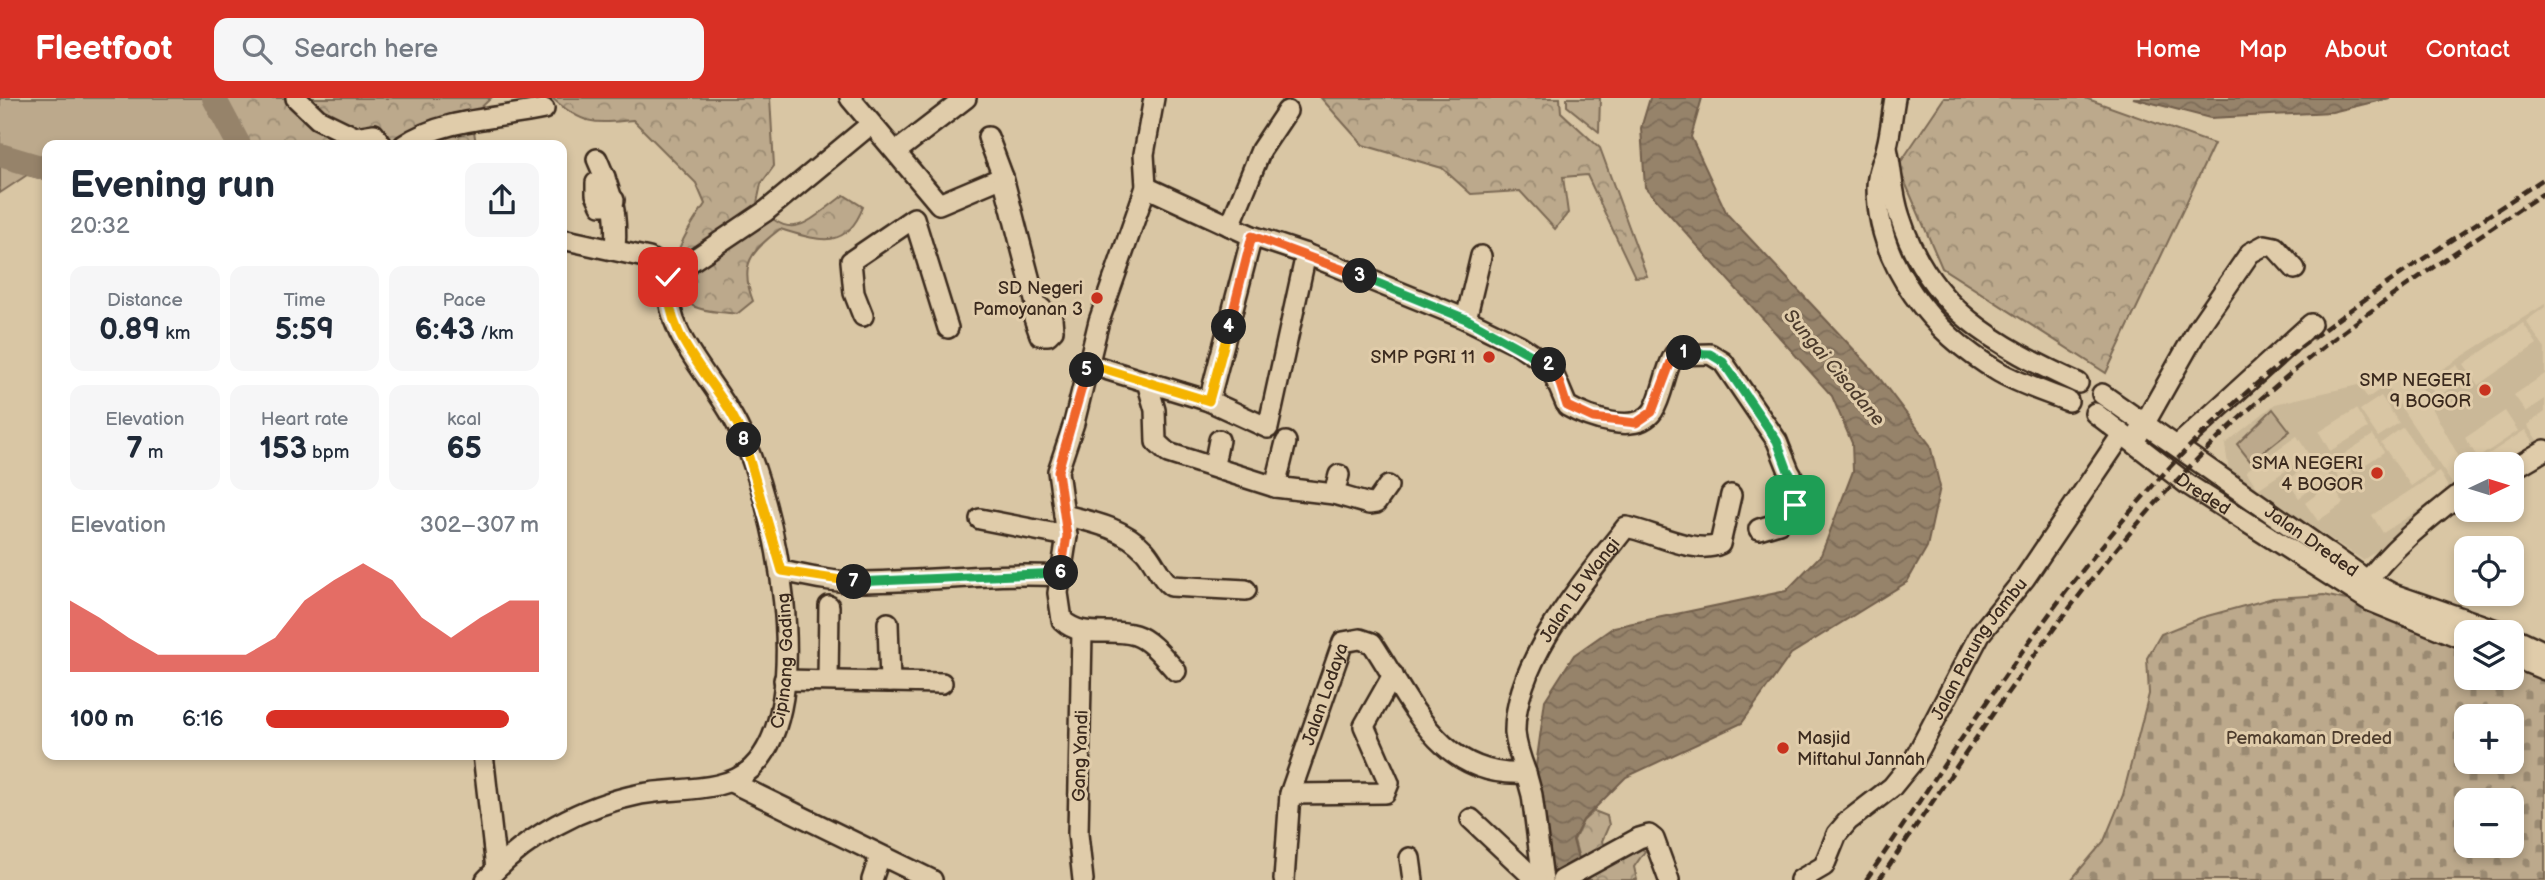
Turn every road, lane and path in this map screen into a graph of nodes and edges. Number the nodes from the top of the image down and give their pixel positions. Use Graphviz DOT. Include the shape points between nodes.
graph roads {
  1 [pos="296,98"];
  2 [pos="850,98"];
  3 [pos="966,98"];
  4 [pos="1154,98"];
  5 [pos="1894,104"];
  6 [pos="544,109"];
  7 [pos="1287,111"];
  8 [pos="871,124"];
  9 [pos="988,137"];
  10 [pos="378,140"];
  11 [pos="413,140"];
  12 [pos="1887,147"];
  13 [pos="897,151"];
  14 [pos="597,159"];
  15 [pos="1003,177"];
  16 [pos="1146,187"];
  17 [pos="939,204"];
  18 [pos="914,218"];
  19 [pos="1230,226"];
  20 [pos="1252,236"];
  21 [pos="567,240"];
  22 [pos="615,250"];
  23 [pos="1306,254"];
  24 [pos="1481,256"];
  25 [pos="2295,269"];
  26 [pos="668,277"];
  27 [pos="1036,304"];
  28 [pos="863,316"];
  29 [pos="1466,319"];
  30 [pos="2311,324"];
  31 [pos="948,328"];
  32 [pos="1089,364"];
  33 [pos="1147,382"];
  34 [pos="2078,383"];
  35 [pos="1209,401"];
  36 [pos="2068,401"];
  37 [pos="2099,404"];
  38 [pos="2146,426"];
  39 [pos="2126,439"];
  40 [pos="1219,440"];
  41 [pos="1286,442"];
  42 [pos="2177,446"];
  43 [pos="2545,450"];
  44 [pos="2524,462"];
  45 [pos="1214,466"];
  46 [pos="1388,486"];
  47 [pos="1275,487"];
  48 [pos="1731,495"];
  49 [pos="2454,499"];
  50 [pos="1064,515"];
  51 [pos="981,519"];
  52 [pos="1759,529"];
  53 [pos="1067,536"];
  54 [pos="782,571"];
  55 [pos="1060,576"];
  56 [pos="2363,587"];
  57 [pos="1246,590"];
  58 [pos="829,606"];
  59 [pos="2468,620"];
  60 [pos="888,623"];
  61 [pos="1082,632"];
  62 [pos="2454,636"];
  63 [pos="2524,642"];
  64 [pos="2545,652"];
  65 [pos="2524,661"];
  66 [pos="2545,670"];
  67 [pos="1177,671"];
  68 [pos="1393,675"];
  69 [pos="784,680"];
  70 [pos="828,680"];
  71 [pos="890,682"];
  72 [pos="942,683"];
  73 [pos="483,760"];
  74 [pos="1526,773"];
  75 [pos="731,782"];
  76 [pos="1290,794"];
  77 [pos="1471,819"];
  78 [pos="880,856"];
  79 [pos="1410,858"];
  80 [pos="491,875"];
  81 [pos="872,880"];
  82 [pos="932,880"];
  83 [pos="1083,880"];
  84 [pos="1284,880"];
  85 [pos="1413,880"];
  86 [pos="1535,880"];
  87 [pos="1543,880"];
  88 [pos="1562,880"];
  89 [pos="1669,880"];
  90 [pos="1800,880"];
  1 -- 10 [label="street" via="318,119 355,137 374,134"];
  2 -- 8 [label="street"];
  3 -- 13 [label="street"];
  4 -- 16 [label="street" via="1144,154"];
  5 -- 12 [label="street"];
  6 -- 11 [label="street" via="444,127"];
  7 -- 19 [label="street" via="1261,150"];
  8 -- 13 [label="street"];
  8 -- 26 [label="street" via="766,211"];
  9 -- 15 [label="street"];
  12 -- 34 [label="street" via="1900,217 1935,285 1999,344"];
  12 -- 36 [label="street" via="1878,168 1881,223 1902,276 1920,304 1959,346 2001,373"];
  13 -- 17 [label="street"];
  14 -- 22 [label="street" via="617,216"];
  15 -- 17 [label="street"];
  15 -- 27 [label="street"];
  16 -- 19 [label="street"];
  16 -- 32 [label="street" via="1098,321"];
  17 -- 18 [label="street"];
  18 -- 28 [label="street" via="851,261 854,293"];
  18 -- 31 [label="street"];
  19 -- 20 [label="street"];
  20 -- 23 [label="street"];
  20 -- 35 [label="street"];
  21 -- 22 [label="street"];
  22 -- 26 [label="street" via="649,258"];
  23 -- 29 [label="street"];
  23 -- 35 [label="street" via="1268,428"];
  24 -- 29 [label="street"];
  25 -- 38 [label="street, Jalan Parung Jambu" via="2275,247 2265,245 2250,253 2199,327"];
  26 -- 54 [label="street, Cipinang Gading" via="667,297 677,334 740,430"];
  29 -- 52 [label="street" via="1544,360 1559,381 1567,406 1593,418 1636,423 1647,417 1677,354 1710,354 1723,362 1777,441 1802,493 1779,523"];
  30 -- 42 [label="street"];
  32 -- 33 [label="street"];
  32 -- 50 [label="street" via="1058,471"];
  33 -- 35 [label="street"];
  33 -- 45 [label="street" via="1160,449"];
  34 -- 36 [label="street" via="2070,390"];
  34 -- 37 [label="street" via="2094,384"];
  36 -- 37 [label="street" via="2078,415"];
  37 -- 38 [label="street, Jalan Dreded"];
  37 -- 39 [label="street, Dreded"];
  38 -- 39 [label="street, Jalan Parung Jambu"];
  38 -- 42 [label="street, Jalan Dreded"];
  39 -- 56 [label="street, Dreded" via="2187,484"];
  39 -- 90 [label="street, Jalan Parung Jambu" via="1980,634 1914,760 1892,787 1848,821 1837,834 1824,866"];
  40 -- 45 [label="street"];
  41 -- 47 [label="street"];
  42 -- 56 [label="street, Jalan Dreded"];
  43 -- 44 [label="street"];
  45 -- 47 [label="street"];
  46 -- 47 [label="street" via="1371,505 1337,484"];
  48 -- 74 [label="street, Jalan Lb Wangi" via="1720,544 1694,545 1626,527 1576,593 1539,652 1519,709 1515,735"];
  49 -- 56 [label="street"];
  50 -- 53 [label="street"];
  50 -- 57 [label="street" via="1126,534 1171,586"];
  51 -- 53 [label="street"];
  53 -- 55 [label="street"];
  54 -- 55 [label="street" via="856,582"];
  54 -- 69 [label="street, Cipinang Gading"];
  55 -- 61 [label="street" via="1062,620"];
  56 -- 59 [label="street, Jalan Dreded"];
  56 -- 62 [label="street, Dreded" via="2406,618"];
  58 -- 70 [label="street"];
  60 -- 71 [label="street"];
  61 -- 67 [label="street" via="1138,636"];
  61 -- 83 [label="street, Gang Yandi" via="1078,834"];
  63 -- 64 [label="street"];
  65 -- 66 [label="street"];
  68 -- 74 [label="street, Jalan Lodaya" via="1432,737 1471,763 1500,775"];
  68 -- 76 [label="street" via="1364,726 1389,783 1385,793"];
  68 -- 76 [label="street, Jalan Lodaya" via="1372,643 1360,639 1343,642"];
  69 -- 70 [label="street"];
  69 -- 75 [label="street, Cipinang Gading" via="782,706 765,749 753,766"];
  70 -- 71 [label="street"];
  71 -- 72 [label="street"];
  73 -- 80 [label="street"];
  74 -- 87 [label="street"];
  75 -- 78 [label="street"];
  75 -- 80 [label="street" via="601,804 547,830"];
  76 -- 84 [label="street, Jalan Lodaya"];
  77 -- 86 [label="street"];
  78 -- 81 [label="street"];
  78 -- 82 [label="street"];
  79 -- 85 [label="street"];
  88 -- 89 [label="street" via="1649,835"];
}
